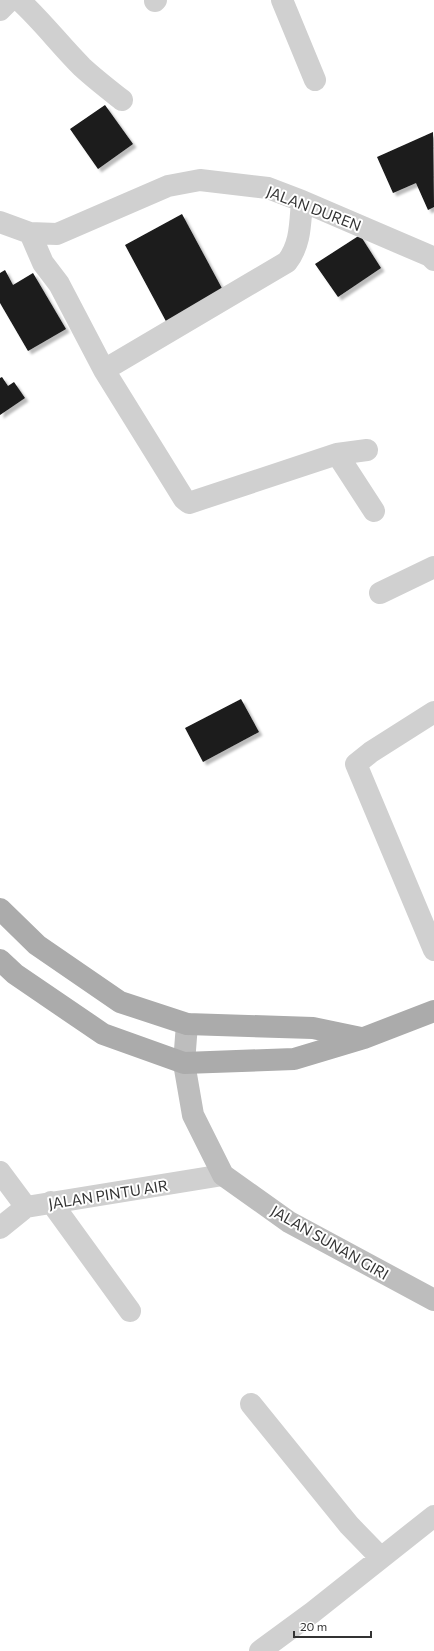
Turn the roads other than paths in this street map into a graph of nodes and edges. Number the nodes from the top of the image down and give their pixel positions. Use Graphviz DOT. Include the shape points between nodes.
graph roads {
  1 [pos="10,0"];
  2 [pos="19,0"];
  3 [pos="282,0"];
  4 [pos="0,10"];
  5 [pos="315,80"];
  6 [pos="122,100"];
  7 [pos="302,201"];
  8 [pos="0,222"];
  9 [pos="30,233"];
  10 [pos="434,260"];
  11 [pos="104,370"];
  12 [pos="367,450"];
  13 [pos="337,454"];
  14 [pos="374,511"];
  15 [pos="434,567"];
  16 [pos="380,592"];
  17 [pos="434,712"];
  18 [pos="0,910"];
  19 [pos="434,950"];
  20 [pos="0,960"];
  21 [pos="434,1011"];
  22 [pos="187,1024"];
  23 [pos="364,1038"];
  24 [pos="184,1064"];
  25 [pos="0,1172"];
  26 [pos="224,1175"];
  27 [pos="51,1202"];
  28 [pos="26,1207"];
  29 [pos="0,1228"];
  30 [pos="434,1300"];
  31 [pos="130,1310"];
  32 [pos="251,1404"];
  33 [pos="434,1516"];
  34 [pos="381,1558"];
  35 [pos="260,1651"];
  1 -- 4 [label="street"];
  2 -- 6 [label="street" via="82,66"];
  3 -- 5 [label="street"];
  7 -- 9 [label="street, JALAN DUREN" via="268,188 200,180 168,186 57,234"];
  7 -- 10 [label="street, JALAN DUREN" via="430,256"];
  7 -- 11 [label="street" via="298,238 294,252 286,262"];
  8 -- 9 [label="street, JALAN DUREN"];
  9 -- 11 [label="street" via="43,263 59,284"];
  11 -- 13 [label="street" via="184,499 190,503"];
  12 -- 13 [label="street"];
  13 -- 14 [label="street"];
  15 -- 16 [label="street"];
  17 -- 19 [label="street" via="370,752 356,764"];
  18 -- 22 [label="main road" via="37,945 120,1002"];
  20 -- 24 [label="main road" via="15,974 103,1034"];
  21 -- 23 [label="main road"];
  22 -- 23 [label="main road" via="313,1028"];
  22 -- 24 [label="street, JALAN SUNAN GIRI"];
  23 -- 24 [label="main road" via="294,1059"];
  24 -- 26 [label="street, JALAN SUNAN GIRI" via="193,1115"];
  25 -- 28 [label="street"];
  26 -- 27 [label="street, JALAN PINTU AIR"];
  26 -- 30 [label="street, JALAN SUNAN GIRI" via="289,1222"];
  27 -- 28 [label="street, JALAN PINTU AIR"];
  27 -- 31 [label="street"];
  28 -- 29 [label="street, JALAN PINTU AIR"];
  32 -- 34 [label="street" via="348,1525"];
  33 -- 34 [label="street"];
  34 -- 35 [label="street"];
}
